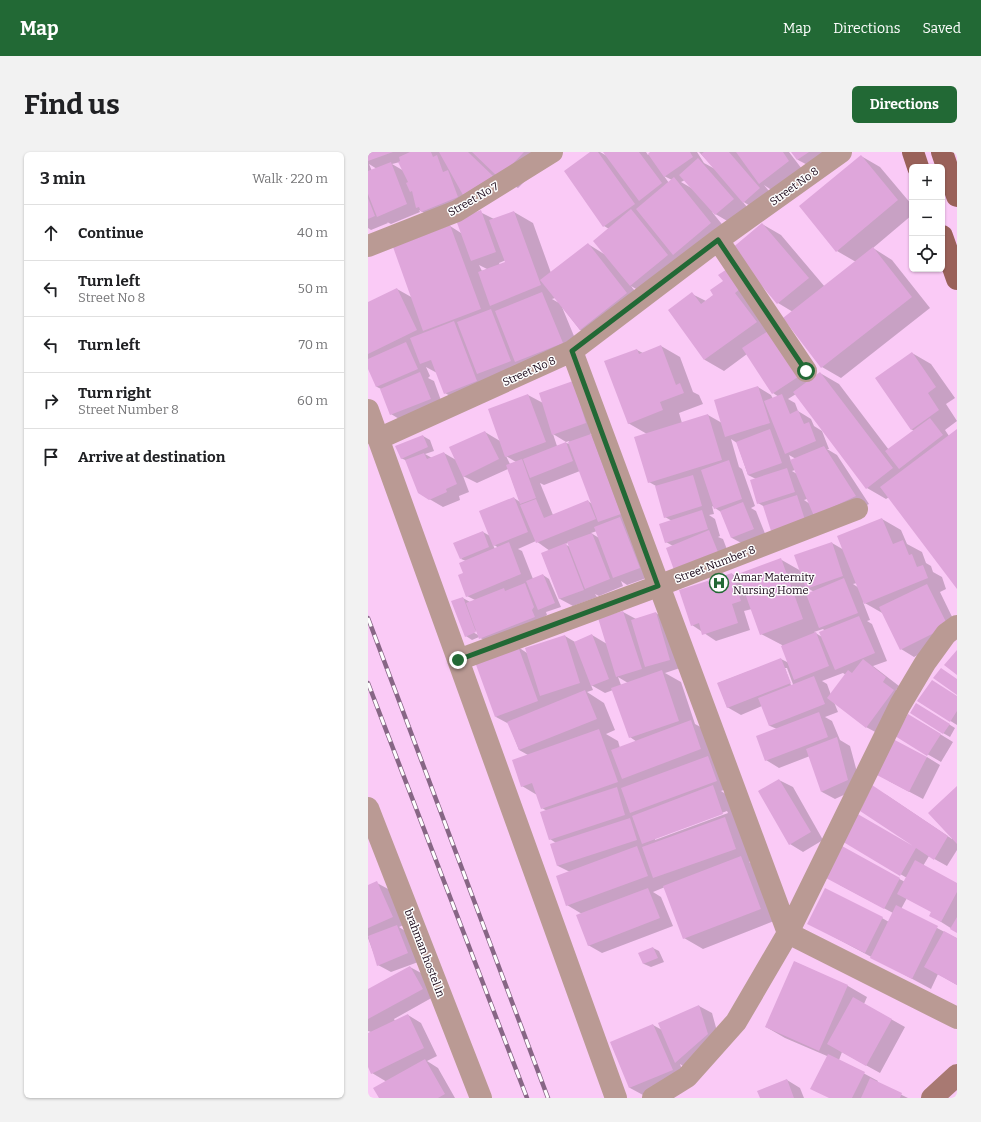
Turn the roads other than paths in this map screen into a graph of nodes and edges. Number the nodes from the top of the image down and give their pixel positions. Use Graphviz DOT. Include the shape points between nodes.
graph roads {
  1 [pos="552,152"];
  2 [pos="841,152"];
  3 [pos="913,152"];
  4 [pos="942,152"];
  5 [pos="917,164"];
  6 [pos="957,196"];
  7 [pos="718,240"];
  8 [pos="945,245"];
  9 [pos="368,246"];
  10 [pos="957,279"];
  11 [pos="572,351"];
  12 [pos="806,371"];
  13 [pos="368,410"];
  14 [pos="378,439"];
  15 [pos="857,509"];
  16 [pos="658,586"];
  17 [pos="957,626"];
  18 [pos="458,660"];
  19 [pos="368,808"];
  20 [pos="788,933"];
  21 [pos="957,1018"];
  22 [pos="957,1075"];
  23 [pos="475,1095"];
  24 [pos="616,1098"];
  25 [pos="653,1098"];
  26 [pos="932,1098"];
  1 -- 9 [label="street, Street No 7" via="457,211"];
  2 -- 7 [label="street, Street No 8"];
  3 -- 5 [label="main road"];
  4 -- 6 [label="main road"];
  7 -- 11 [label="street, Street No 8"];
  7 -- 12 [label="street"];
  8 -- 10 [label="main road"];
  11 -- 14 [label="street, Street No 8"];
  11 -- 16 [label="street"];
  13 -- 14 [label="street"];
  14 -- 18 [label="street"];
  15 -- 16 [label="street, Street Number 8"];
  16 -- 18 [label="street, Street Number 8"];
  16 -- 20 [label="street"];
  17 -- 20 [label="street" via="946,634 925,663 900,705"];
  18 -- 24 [label="street"];
  19 -- 23 [label="street, brahman hostel ln"];
  20 -- 21 [label="street"];
  20 -- 25 [label="street" via="736,1022 687,1077"];
  22 -- 26 [label="street"];
}
